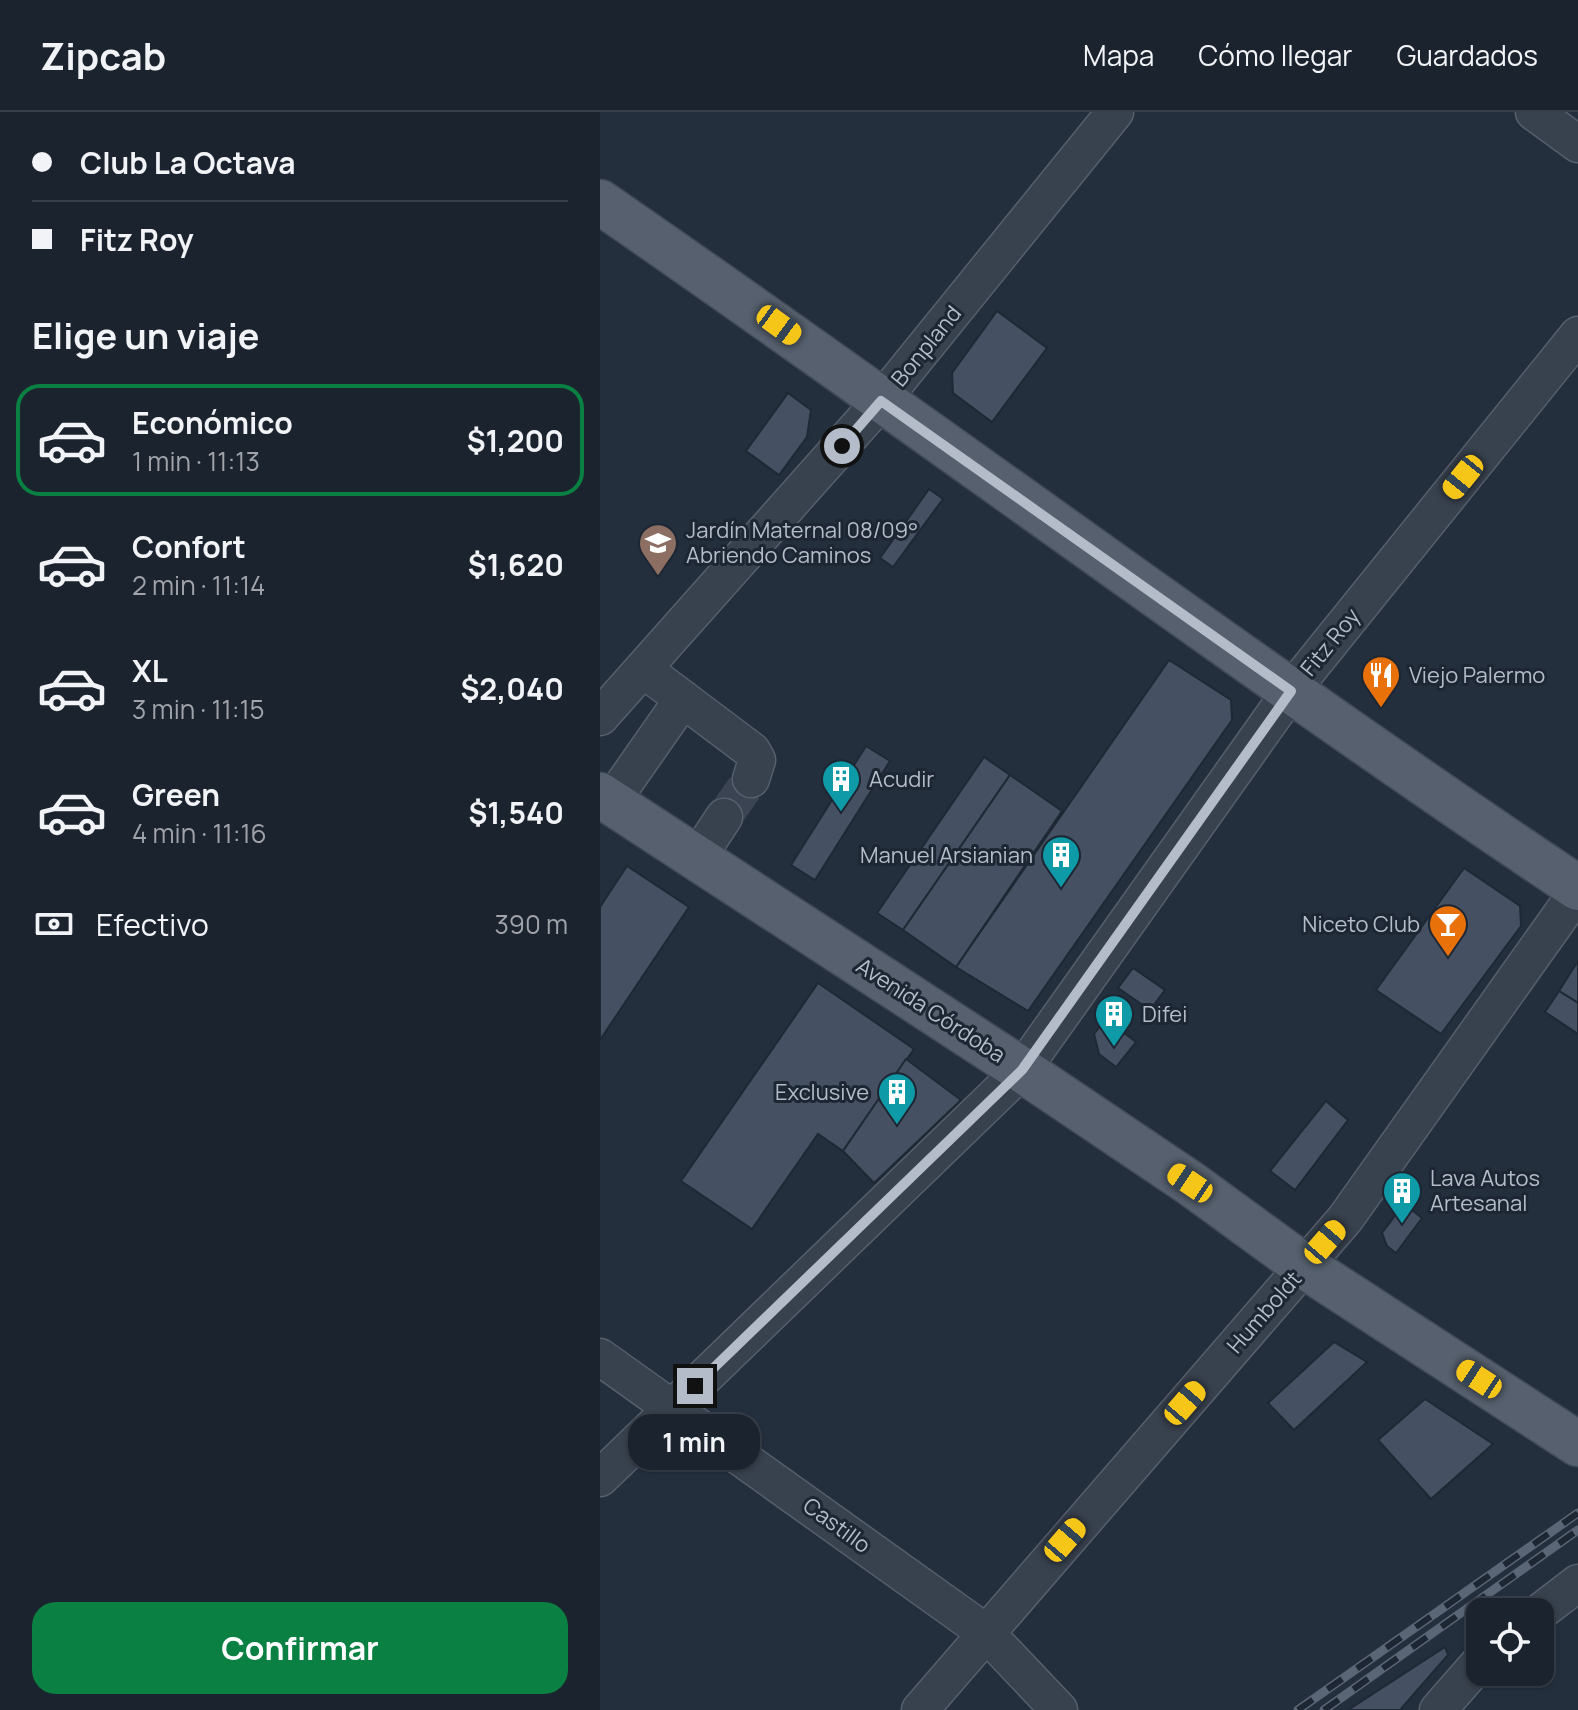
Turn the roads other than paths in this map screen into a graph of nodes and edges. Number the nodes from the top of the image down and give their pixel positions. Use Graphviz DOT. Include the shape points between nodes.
graph roads {
  1 [pos="1115,112"];
  2 [pos="1534,112"];
  3 [pos="1578,144"];
  4 [pos="600,202"];
  5 [pos="1578,335"];
  6 [pos="881,401"];
  7 [pos="643,669"];
  8 [pos="1291,691"];
  9 [pos="683,699"];
  10 [pos="600,717"];
  11 [pos="751,779"];
  12 [pos="606,798"];
  13 [pos="724,817"];
  14 [pos="697,858"];
  15 [pos="1578,890"];
  16 [pos="1022,1070"];
  17 [pos="1304,1266"];
  18 [pos="600,1357"];
  19 [pos="673,1407"];
  20 [pos="1578,1444"];
  21 [pos="600,1478"];
  22 [pos="1575,1590"];
  23 [pos="1554,1603"];
  24 [pos="985,1632"];
  25 [pos="1466,1678"];
  26 [pos="920,1710"];
  27 [pos="1059,1710"];
  28 [pos="1438,1710"];
  1 -- 6 [label="street, Bonpland"];
  2 -- 3 [label="street"];
  4 -- 6 [label="main road"];
  5 -- 8 [label="street, Fitz Roy"];
  6 -- 7 [label="street, Bonpland"];
  6 -- 8 [label="main road"];
  7 -- 9 [label="street"];
  7 -- 10 [label="street, Bonpland"];
  8 -- 15 [label="main road"];
  8 -- 16 [label="street, Fitz Roy"];
  9 -- 11 [label="street" via="752,751 757,760"];
  9 -- 12 [label="street"];
  12 -- 14 [label="main road, Avenida Córdoba"];
  13 -- 14 [label="street"];
  14 -- 16 [label="main road, Avenida Córdoba"];
  15 -- 17 [label="street, Humboldt" via="1345,1219"];
  16 -- 17 [label="main road, Avenida Córdoba"];
  16 -- 19 [label="street, Fitz Roy"];
  17 -- 20 [label="main road, Avenida Córdoba"];
  17 -- 24 [label="street, Humboldt"];
  18 -- 19 [label="street, Castillo"];
  19 -- 21 [label="street, Fitz Roy"];
  19 -- 24 [label="street, Castillo"];
  22 -- 23 [label="street"];
  24 -- 26 [label="street, Humboldt"];
  24 -- 27 [label="street, Castillo"];
  25 -- 28 [label="street"];
}
